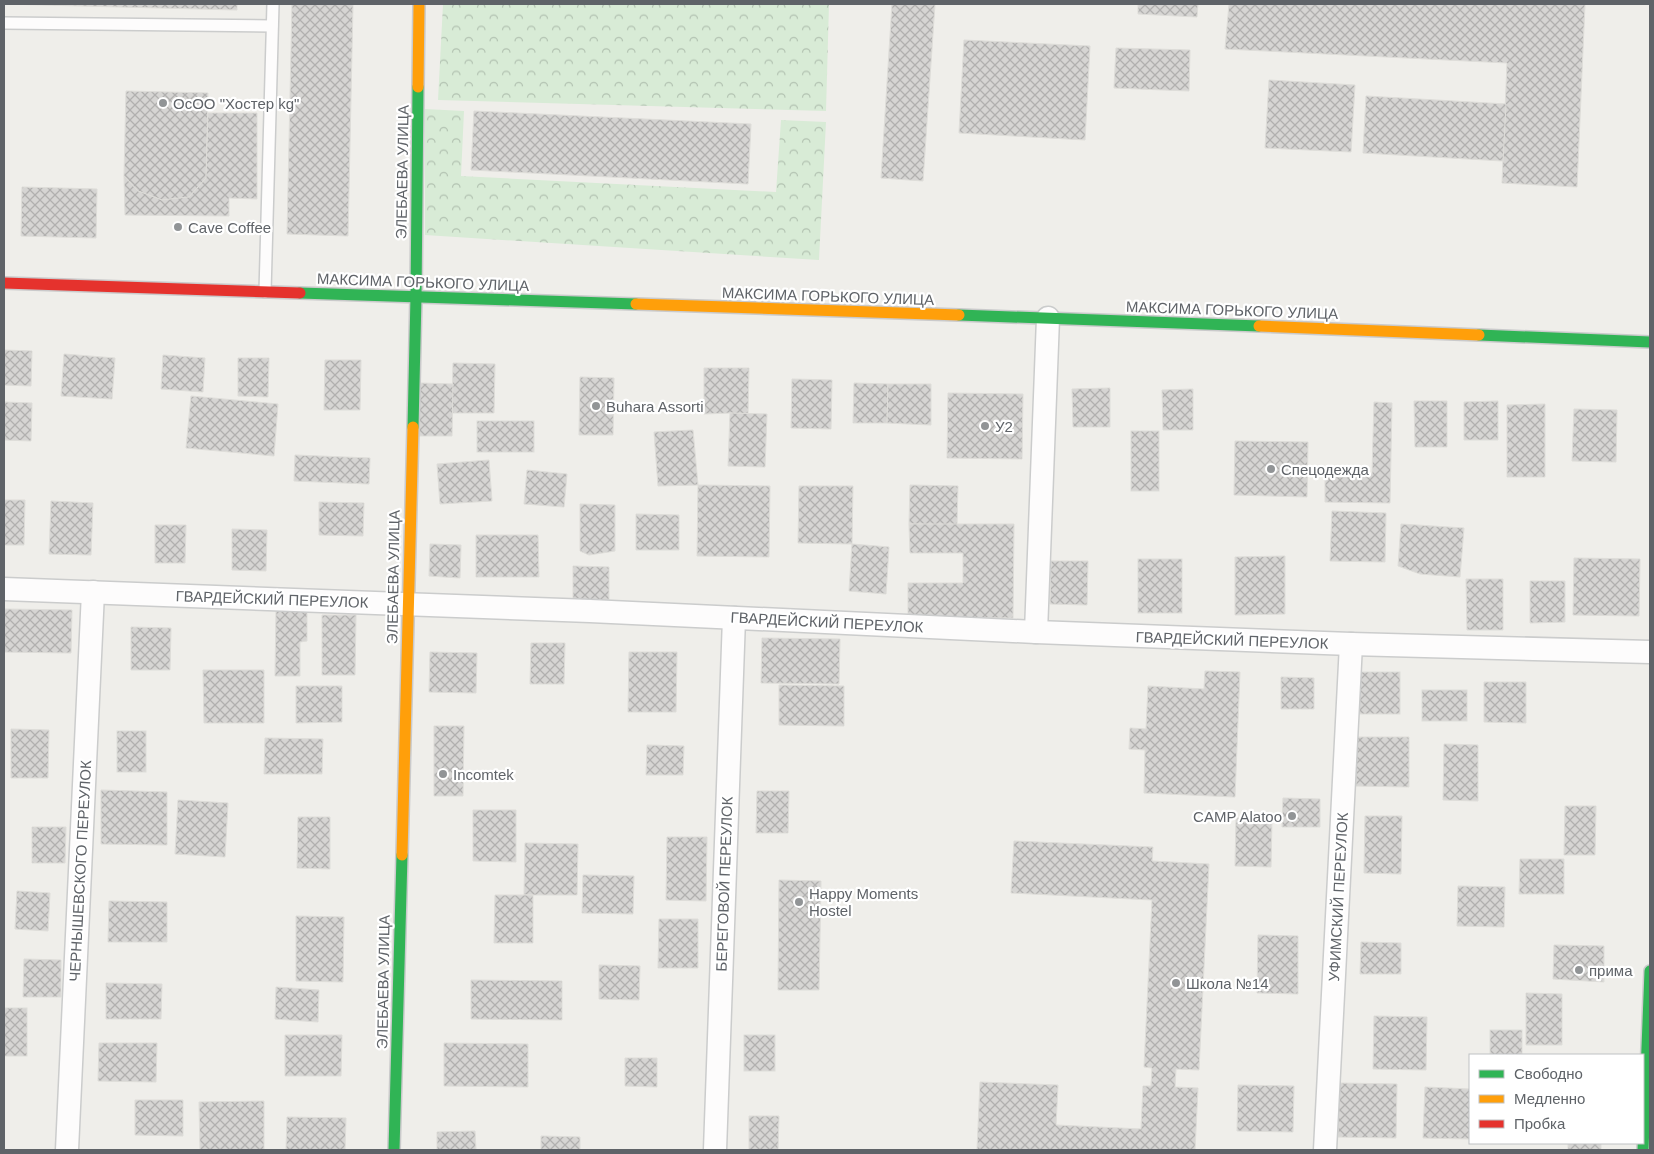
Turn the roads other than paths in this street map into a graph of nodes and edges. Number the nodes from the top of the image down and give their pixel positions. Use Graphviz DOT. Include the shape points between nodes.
graph roads {
  1 [pos="273,4"];
  2 [pos="419,4"];
  3 [pos="4,23"];
  4 [pos="272,26"];
  5 [pos="4,283"];
  6 [pos="265,292"];
  7 [pos="416,297"];
  8 [pos="1048,318"];
  9 [pos="1650,342"];
  10 [pos="4,589"];
  11 [pos="93,592"];
  12 [pos="407,604"];
  13 [pos="734,618"];
  14 [pos="1036,632"];
  15 [pos="1351,644"];
  16 [pos="1650,652"];
  17 [pos="1650,971"];
  18 [pos="1644,1124"];
  19 [pos="67,1150"];
  20 [pos="394,1150"];
  21 [pos="714,1150"];
  22 [pos="1325,1150"];
  1 -- 4 [label="lane"];
  2 -- 7 [label="main road, ЭЛЕБАЕВА УЛИЦА"];
  3 -- 4 [label="lane"];
  4 -- 6 [label="lane"];
  5 -- 6 [label="main road, МАКСИМА ГОРЬКОГО УЛИЦА"];
  6 -- 7 [label="main road, МАКСИМА ГОРЬКОГО УЛИЦА"];
  7 -- 8 [label="main road, МАКСИМА ГОРЬКОГО УЛИЦА"];
  7 -- 12 [label="main road, ЭЛЕБАЕВА УЛИЦА"];
  8 -- 9 [label="main road, МАКСИМА ГОРЬКОГО УЛИЦА"];
  8 -- 14 [label="street"];
  10 -- 11 [label="street, ГВАРДЕЙСКИЙ ПЕРЕУЛОК"];
  11 -- 12 [label="street, ГВАРДЕЙСКИЙ ПЕРЕУЛОК"];
  11 -- 19 [label="street, ЧЕРНЫШЕВСКОГО ПЕРЕУЛОК"];
  12 -- 13 [label="street, ГВАРДЕЙСКИЙ ПЕРЕУЛОК"];
  12 -- 20 [label="main road, ЭЛЕБАЕВА УЛИЦА"];
  13 -- 14 [label="street, ГВАРДЕЙСКИЙ ПЕРЕУЛОК"];
  13 -- 21 [label="street, БЕРЕГОВОЙ ПЕРЕУЛОК"];
  14 -- 15 [label="street, ГВАРДЕЙСКИЙ ПЕРЕУЛОК"];
  15 -- 16 [label="street, ГВАРДЕЙСКИЙ ПЕРЕУЛОК"];
  15 -- 22 [label="street, УФИМСКИЙ ПЕРЕУЛОК"];
  17 -- 18 [label="main road"];
}
